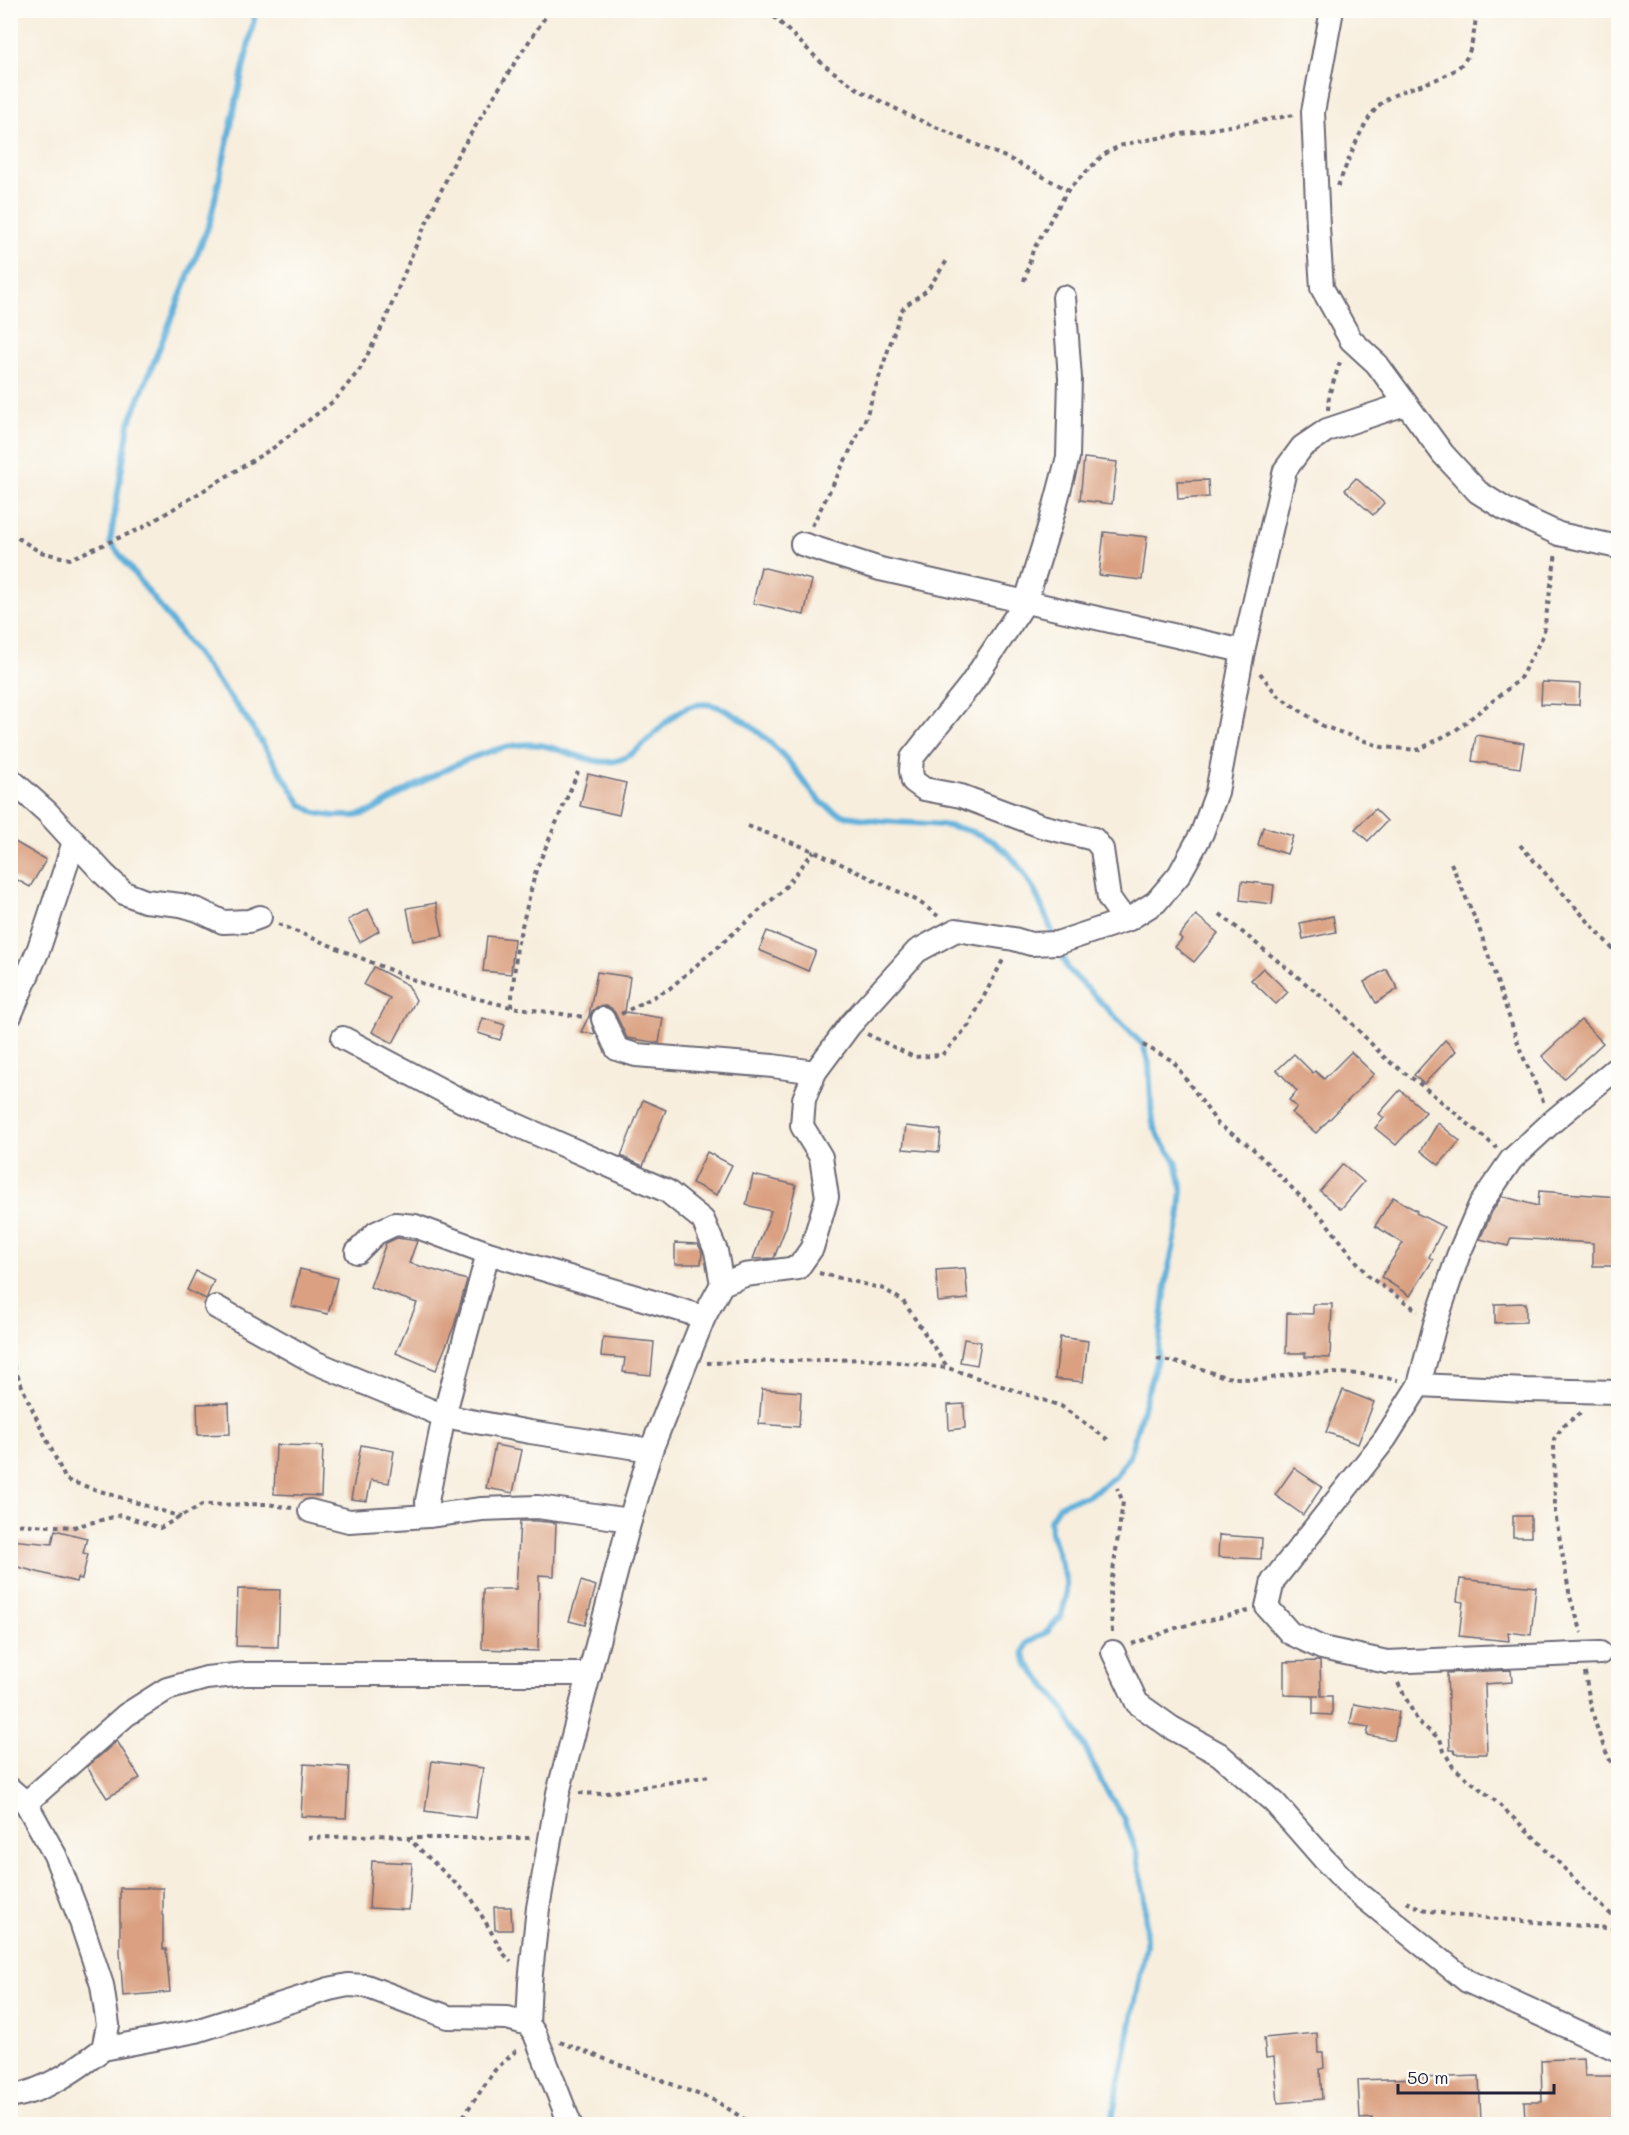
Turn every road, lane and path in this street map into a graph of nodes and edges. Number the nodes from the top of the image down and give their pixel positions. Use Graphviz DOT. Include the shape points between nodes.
graph roads {
  1 [pos="550,10"];
  2 [pos="767,10"];
  3 [pos="1332,10"];
  4 [pos="1477,10"];
  5 [pos="1313,112"];
  6 [pos="1338,189"];
  7 [pos="1068,190"];
  8 [pos="948,259"];
  9 [pos="1024,281"];
  10 [pos="1064,297"];
  11 [pos="1351,340"];
  12 [pos="1405,404"];
  13 [pos="1327,430"];
  14 [pos="10,533"];
  15 [pos="1559,534"];
  16 [pos="802,544"];
  17 [pos="1618,547"];
  18 [pos="1026,601"];
  19 [pos="1243,651"];
  20 [pos="578,772"];
  21 [pos="10,779"];
  22 [pos="748,826"];
  23 [pos="74,842"];
  24 [pos="1520,845"];
  25 [pos="814,851"];
  26 [pos="1451,863"];
  27 [pos="1220,914"];
  28 [pos="260,917"];
  29 [pos="1130,919"];
  30 [pos="956,930"];
  31 [pos="1014,939"];
  32 [pos="1618,955"];
  33 [pos="511,1007"];
  34 [pos="10,1016"];
  35 [pos="603,1019"];
  36 [pos="850,1025"];
  37 [pos="343,1038"];
  38 [pos="1143,1045"];
  39 [pos="1618,1067"];
  40 [pos="814,1072"];
  41 [pos="1552,1122"];
  42 [pos="1511,1160"];
  43 [pos="357,1252"];
  44 [pos="488,1253"];
  45 [pos="798,1268"];
  46 [pos="722,1284"];
  47 [pos="216,1306"];
  48 [pos="704,1317"];
  49 [pos="1436,1324"];
  50 [pos="10,1358"];
  51 [pos="1157,1359"];
  52 [pos="684,1364"];
  53 [pos="948,1368"];
  54 [pos="1419,1384"];
  55 [pos="1618,1392"];
  56 [pos="1582,1412"];
  57 [pos="444,1416"];
  58 [pos="1111,1442"];
  59 [pos="651,1450"];
  60 [pos="1117,1488"];
  61 [pos="310,1511"];
  62 [pos="428,1516"];
  63 [pos="181,1517"];
  64 [pos="630,1520"];
  65 [pos="10,1524"];
  66 [pos="1267,1607"];
  67 [pos="1113,1652"];
  68 [pos="1591,1654"];
  69 [pos="1387,1662"];
  70 [pos="590,1674"];
  71 [pos="1618,1775"];
  72 [pos="709,1776"];
  73 [pos="558,1793"];
  74 [pos="18,1796"];
  75 [pos="308,1838"];
  76 [pos="408,1838"];
  77 [pos="550,1838"];
  78 [pos="1404,1902"];
  79 [pos="1618,1921"];
  80 [pos="1618,1929"];
  81 [pos="530,1982"];
  82 [pos="532,2029"];
  83 [pos="103,2049"];
  84 [pos="1618,2049"];
  85 [pos="10,2097"];
  86 [pos="458,2124"];
  87 [pos="570,2124"];
  88 [pos="752,2124"];
  1 -- 14 [label="path" via="457,156 385,321 360,369 335,400 273,448 142,528 70,559 40,552"];
  2 -- 7 [label="path" via="824,65 859,90"];
  3 -- 5 [label="street"];
  4 -- 6 [label="path" via="1466,60 1450,73 1383,102 1365,126"];
  5 -- 7 [label="path" via="1119,146 1103,155"];
  5 -- 11 [label="street" via="1322,288"];
  7 -- 9 [label="path" via="1033,250"];
  8 -- 16 [label="path" via="927,290 901,311 864,423"];
  10 -- 18 [label="street" via="1070,378 1068,457"];
  11 -- 12 [label="street" via="1377,364"];
  11 -- 13 [label="path" via="1329,394"];
  12 -- 13 [label="street"];
  12 -- 15 [label="street" via="1478,492"];
  13 -- 19 [label="street" via="1302,447 1285,470"];
  15 -- 17 [label="street"];
  15 -- 19 [label="path" via="1543,636 1519,680 1456,730 1418,750 1382,747 1323,726 1277,695"];
  16 -- 18 [label="street" via="880,569"];
  18 -- 19 [label="street"];
  18 -- 29 [label="street" via="971,684 912,758 913,781 924,789 961,796 1041,826 1094,839 1102,849 1109,898"];
  19 -- 29 [label="street" via="1217,792 1202,833 1179,875 1156,902"];
  20 -- 33 [label="path" via="536,870 517,945"];
  21 -- 23 [label="street"];
  22 -- 25 [label="path"];
  23 -- 28 [label="street" via="124,893 145,901 181,905 224,922"];
  23 -- 34 [label="street" via="39,948"];
  24 -- 32 [label="path"];
  25 -- 30 [label="path" via="918,901"];
  25 -- 35 [label="path" via="782,891 669,989 629,1011"];
  26 -- 41 [label="path" via="1479,928 1521,1052"];
  27 -- 42 [label="path" via="1342,1013 1387,1060"];
  28 -- 33 [label="path" via="434,988"];
  29 -- 31 [label="street" via="1057,943 1031,944"];
  30 -- 31 [label="street"];
  30 -- 36 [label="street" via="917,951"];
  31 -- 36 [label="path" via="969,1025 942,1055 914,1058"];
  33 -- 35 [label="path"];
  35 -- 40 [label="street" via="617,1049 636,1055"];
  36 -- 40 [label="street"];
  37 -- 46 [label="street" via="462,1101 667,1191 703,1220 716,1251"];
  38 -- 49 [label="path" via="1173,1061 1218,1124 1251,1148 1324,1220 1368,1276"];
  39 -- 41 [label="street"];
  40 -- 45 [label="street" via="804,1099 802,1126 821,1157 827,1197 812,1248"];
  41 -- 42 [label="street"];
  42 -- 49 [label="street" via="1480,1205"];
  43 -- 44 [label="street" via="376,1233 396,1224"];
  44 -- 48 [label="street"];
  44 -- 57 [label="street"];
  45 -- 46 [label="street" via="746,1275"];
  45 -- 53 [label="path" via="884,1289 903,1301"];
  46 -- 48 [label="street"];
  47 -- 57 [label="street" via="314,1362"];
  48 -- 52 [label="street"];
  49 -- 54 [label="street"];
  50 -- 63 [label="path" via="66,1480"];
  51 -- 54 [label="path" via="1225,1377 1261,1380 1304,1372 1363,1374"];
  52 -- 53 [label="path" via="869,1359"];
  52 -- 59 [label="street"];
  53 -- 58 [label="path" via="1061,1407"];
  54 -- 55 [label="street"];
  54 -- 66 [label="street" via="1385,1439 1273,1581"];
  56 -- 68 [label="path" via="1564,1425 1554,1440 1555,1513 1570,1598"];
  57 -- 59 [label="street"];
  57 -- 62 [label="street"];
  59 -- 64 [label="street"];
  60 -- 67 [label="path" via="1123,1502 1110,1592"];
  61 -- 62 [label="street" via="350,1521"];
  61 -- 63 [label="path" via="267,1504 202,1505"];
  62 -- 64 [label="street" via="482,1509 538,1508"];
  63 -- 65 [label="path" via="160,1528 121,1515 74,1527"];
  64 -- 70 [label="street"];
  66 -- 67 [label="path" via="1179,1627"];
  66 -- 69 [label="street" via="1290,1633 1322,1648"];
  67 -- 84 [label="street" via="1137,1703 1219,1755 1275,1803 1351,1887 1467,1981"];
  68 -- 69 [label="street"];
  68 -- 71 [label="path" via="1589,1705 1605,1754"];
  69 -- 79 [label="path" via="1418,1722 1440,1739 1453,1767 1535,1838"];
  70 -- 73 [label="street"];
  70 -- 74 [label="street" via="257,1674 206,1678 167,1689"];
  72 -- 73 [label="path" via="601,1794"];
  73 -- 77 [label="street"];
  74 -- 83 [label="street" via="55,1855 81,1922 102,1985 108,2025"];
  75 -- 76 [label="path"];
  76 -- 77 [label="path"];
  76 -- 81 [label="path" via="472,1899 504,1954"];
  77 -- 81 [label="street"];
  78 -- 80 [label="path" via="1451,1915"];
  81 -- 82 [label="street"];
  82 -- 83 [label="street" via="507,2018 448,2017 366,1986 348,1985 196,2031"];
  82 -- 86 [label="path" via="495,2070"];
  82 -- 87 [label="street"];
  82 -- 88 [label="path" via="716,2101"];
  83 -- 85 [label="street" via="64,2078"];
}
